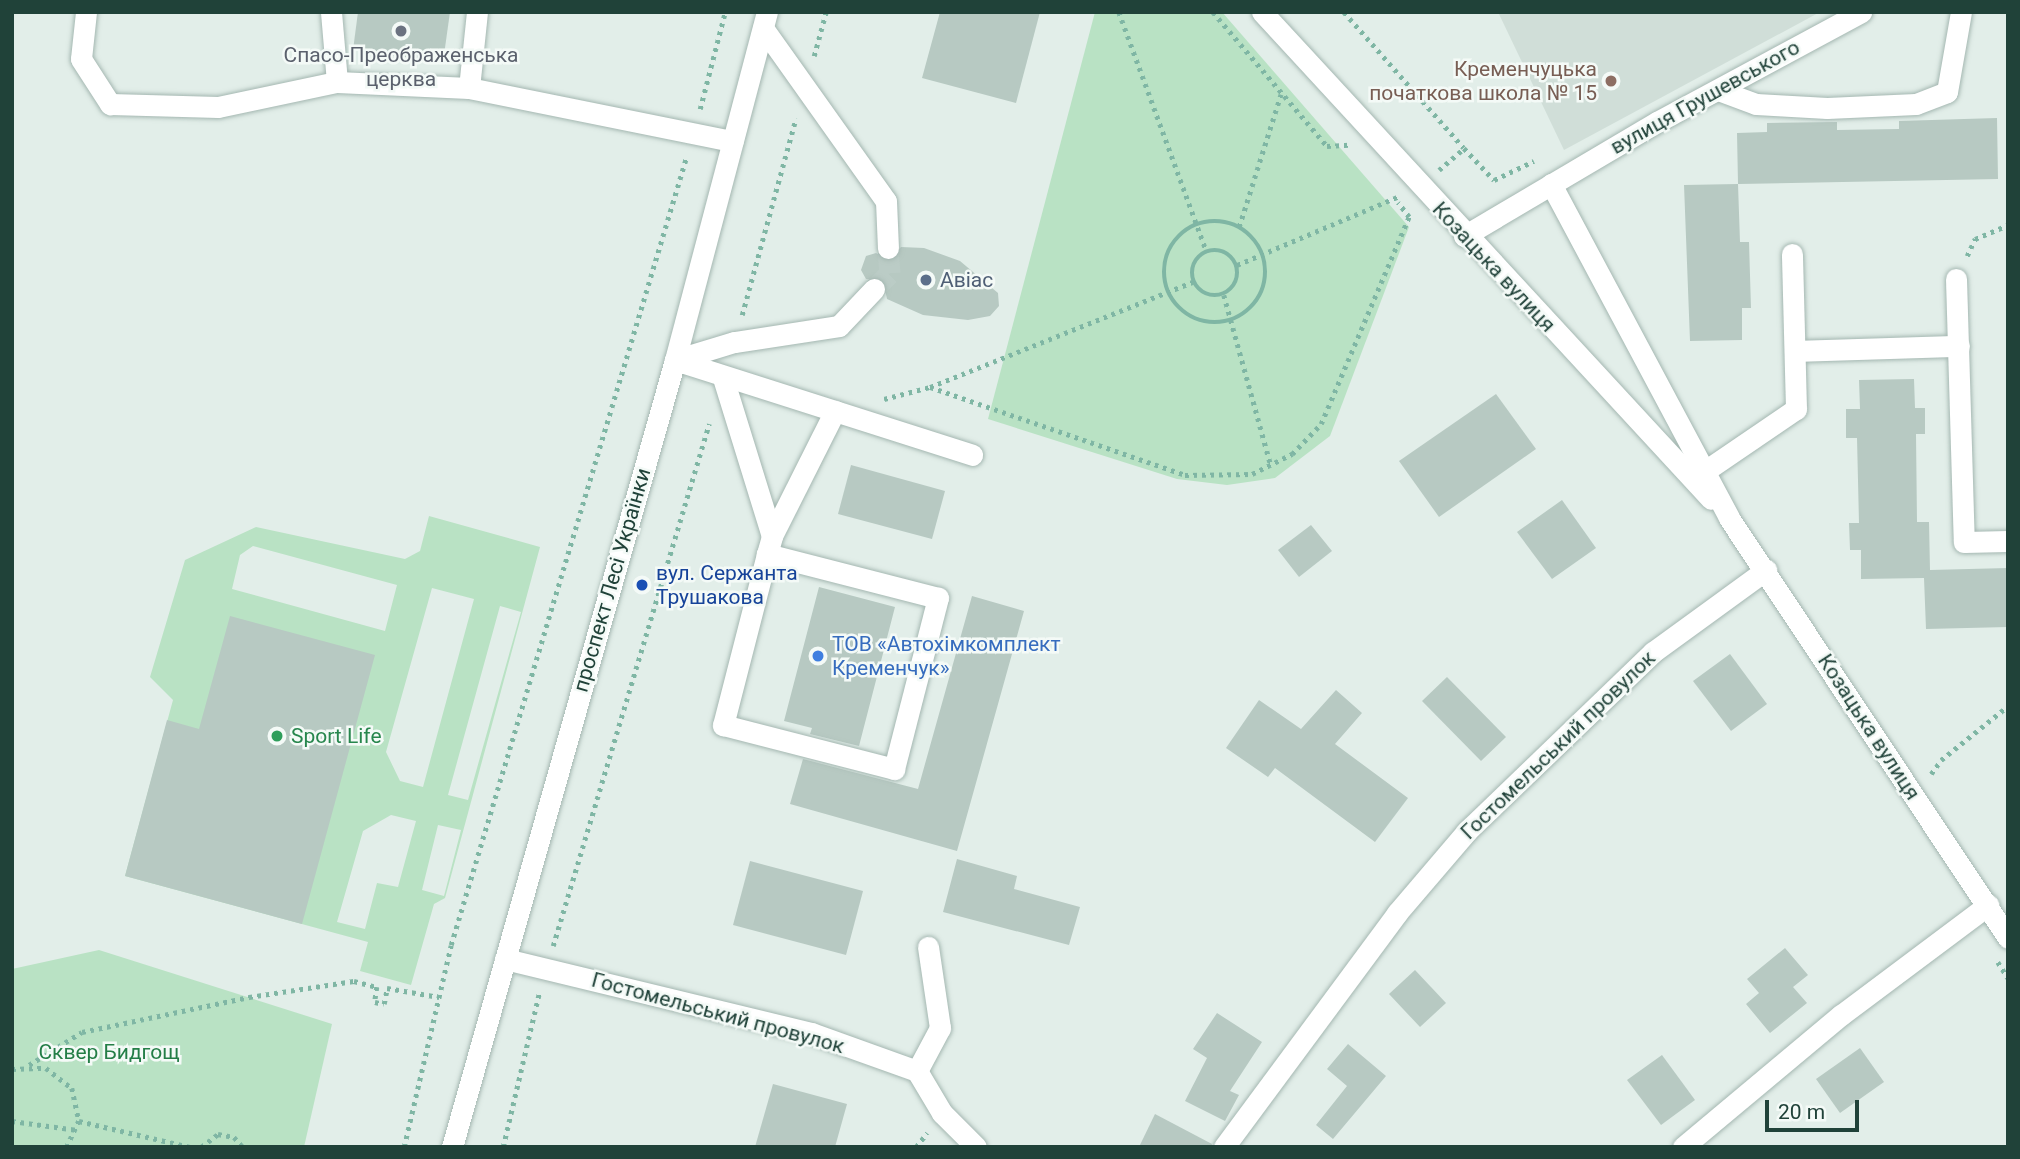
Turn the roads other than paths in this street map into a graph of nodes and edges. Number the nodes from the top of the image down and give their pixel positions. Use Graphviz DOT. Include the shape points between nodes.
graph roads {
  1 [pos="86,12"];
  2 [pos="331,12"];
  3 [pos="477,12"];
  4 [pos="1262,12"];
  5 [pos="1861,12"];
  6 [pos="1961,12"];
  7 [pos="765,20"];
  8 [pos="337,82"];
  9 [pos="469,88"];
  10 [pos="1718,90"];
  11 [pos="733,141"];
  12 [pos="1551,184"];
  13 [pos="1464,236"];
  14 [pos="888,248"];
  15 [pos="1792,254"];
  16 [pos="1956,279"];
  17 [pos="874,289"];
  18 [pos="1959,346"];
  19 [pos="1796,351"];
  20 [pos="675,360"];
  21 [pos="723,378"];
  22 [pos="835,411"];
  23 [pos="972,455"];
  24 [pos="1705,471"];
  25 [pos="1728,518"];
  26 [pos="2008,541"];
  27 [pos="769,545"];
  28 [pos="1766,570"];
  29 [pos="1988,905"];
  30 [pos="2008,938"];
  31 [pos="928,947"];
  32 [pos="505,959"];
  33 [pos="916,1071"];
  34 [pos="452,1147"];
  35 [pos="976,1147"];
  36 [pos="1224,1147"];
  37 [pos="1683,1147"];
  1 -- 8 [label="street" via="81,60 110,104 218,107"];
  2 -- 8 [label="street"];
  3 -- 9 [label="street"];
  4 -- 13 [label="street, Козацька вулиця"];
  5 -- 10 [label="street, вулиця Грушевського"];
  6 -- 10 [label="street" via="1947,92 1916,104 1827,108 1756,104"];
  7 -- 11 [label="street, проспект Лесі Українки"];
  7 -- 14 [label="street" via="805,87 886,201"];
  8 -- 9 [label="street"];
  9 -- 11 [label="street"];
  10 -- 12 [label="street, вулиця Грушевського"];
  11 -- 20 [label="street, проспект Лесі Українки"];
  12 -- 13 [label="street, вулиця Грушевського"];
  12 -- 24 [label="street, Козацька вулиця"];
  13 -- 25 [label="street, Козацька вулиця"];
  15 -- 19 [label="street"];
  16 -- 18 [label="street"];
  17 -- 20 [label="street" via="839,326 734,342"];
  18 -- 19 [label="street"];
  18 -- 26 [label="street" via="1964,542"];
  19 -- 24 [label="street" via="1797,409"];
  20 -- 21 [label="street"];
  20 -- 32 [label="street, проспект Лесі Українки"];
  21 -- 22 [label="street"];
  21 -- 27 [label="street"];
  22 -- 23 [label="street"];
  22 -- 27 [label="street"];
  24 -- 25 [label="street, Козацька вулиця"];
  25 -- 28 [label="street, Козацька вулиця"];
  27 -- 27 [label="street" via="938,598 894,769 723,726"];
  28 -- 29 [label="street, Козацька вулиця"];
  28 -- 36 [label="street, Гостомельський провулок" via="1653,652 1467,831 1397,913"];
  29 -- 30 [label="street, Козацька вулиця"];
  29 -- 37 [label="street" via="1841,1015"];
  31 -- 33 [label="street" via="940,1028"];
  32 -- 33 [label="street, Гостомельський провулок" via="810,1033"];
  32 -- 34 [label="street, проспект Лесі Українки"];
  33 -- 35 [label="street" via="942,1113"];
}
